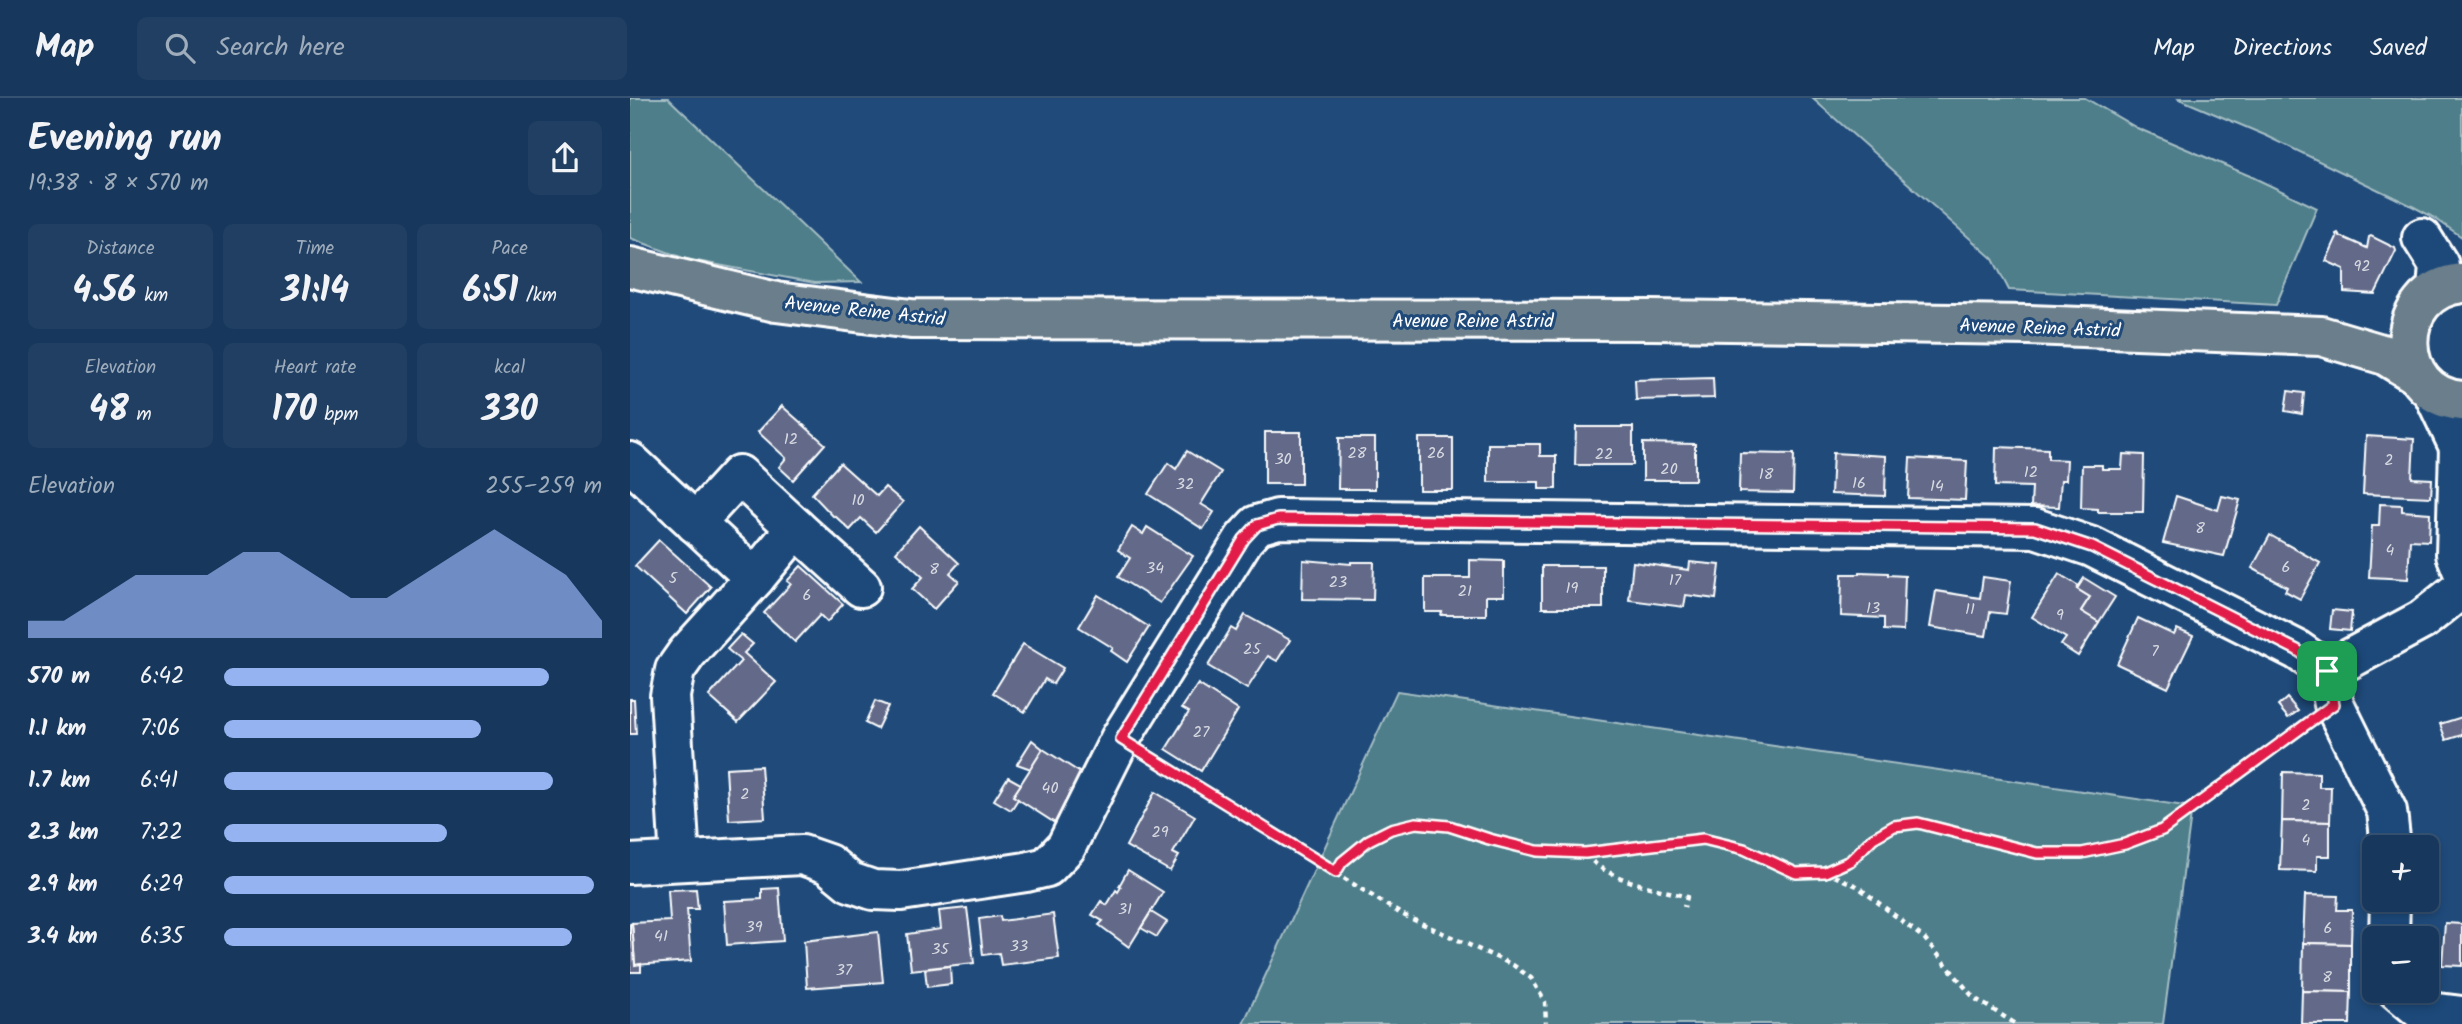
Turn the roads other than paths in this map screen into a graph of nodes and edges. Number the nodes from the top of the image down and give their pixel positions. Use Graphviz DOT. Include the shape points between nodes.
graph roads {
  1 [pos="2462,259"];
  2 [pos="630,267"];
  3 [pos="2439,294"];
  4 [pos="2321,336"];
  5 [pos="2438,389"];
  6 [pos="2461,445"];
  7 [pos="630,462"];
  8 [pos="695,523"];
  9 [pos="796,528"];
  10 [pos="2462,569"];
  11 [pos="755,578"];
  12 [pos="861,587"];
  13 [pos="2462,588"];
  14 [pos="2331,687"];
  15 [pos="2390,835"];
  16 [pos="680,861"];
  17 [pos="630,864"];
  18 [pos="2412,1003"];
  19 [pos="2462,1016"];
  1 -- 3 [label="street" via="2422,238 2439,265"];
  2 -- 4 [label="main road, Avenue Reine Astrid" via="776,302 911,319 1652,320 2029,325"];
  3 -- 4 [label="main road" via="2389,320"];
  3 -- 5 [label="main road" via="2408,330 2408,354"];
  4 -- 5 [label="main road" via="2385,355"];
  5 -- 6 [label="street"];
  6 -- 10 [label="street" via="2456,554"];
  7 -- 8 [label="street"];
  8 -- 9 [label="street" via="739,475"];
  8 -- 11 [label="street"];
  9 -- 11 [label="street"];
  9 -- 12 [label="street"];
  11 -- 16 [label="street" via="675,670 670,696"];
  13 -- 14 [label="street"];
  14 -- 15 [label="street" via="2387,811"];
  14 -- 16 [label="street" via="2297,650 2092,547 2035,528 1278,519 1257,525 1244,539 1121,739 1066,847 1047,867 901,891 873,890 850,882 828,864 802,855"];
  16 -- 17 [label="street"];
  18 -- 19 [label="street" via="2422,1011"];
}
